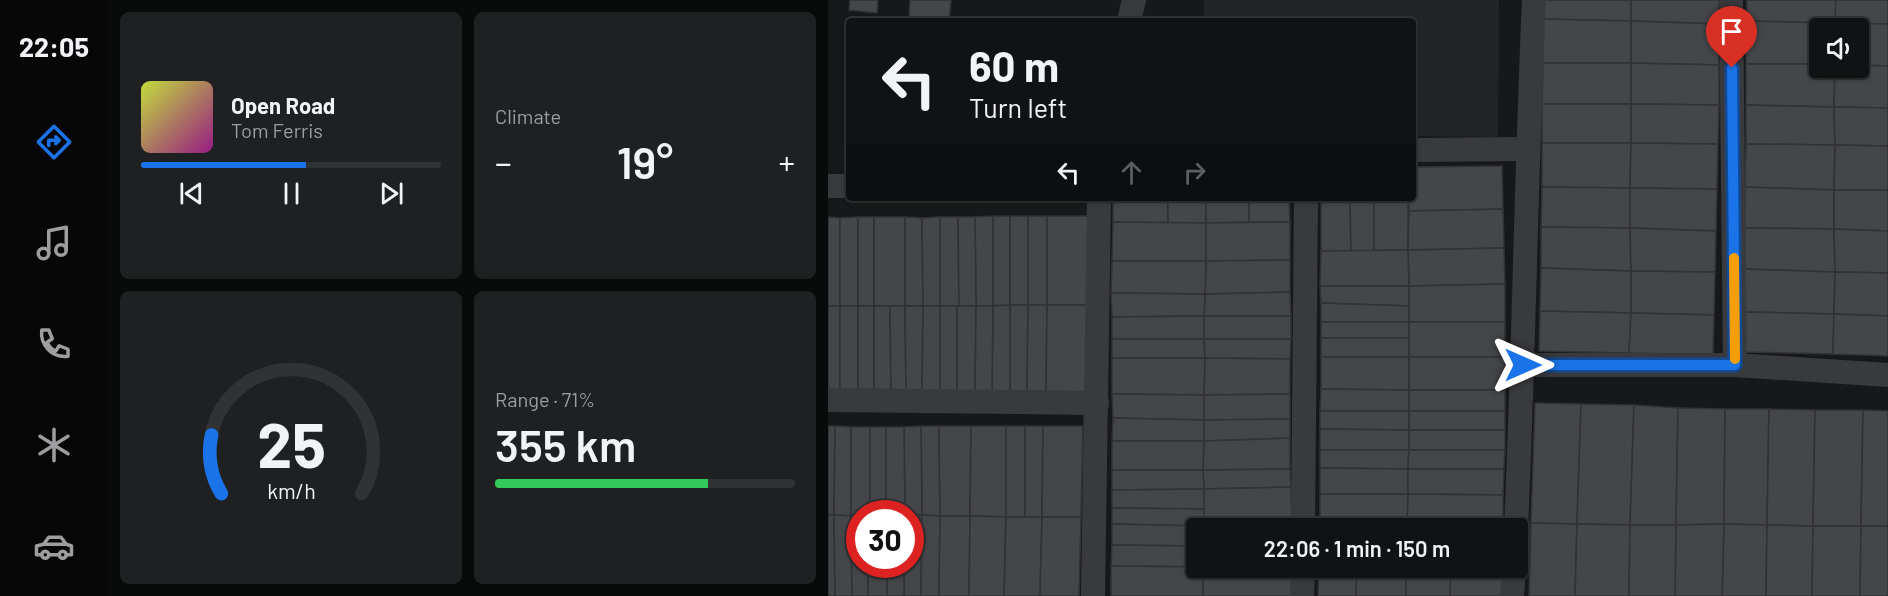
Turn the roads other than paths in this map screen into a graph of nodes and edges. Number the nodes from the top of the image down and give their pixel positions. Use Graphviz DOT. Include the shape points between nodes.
graph roads {
  1 [pos="1134,0"];
  2 [pos="1534,0"];
  3 [pos="1731,0"];
  4 [pos="1130,18"];
  5 [pos="1527,149"];
  6 [pos="1416,150"];
  7 [pos="828,186"];
  8 [pos="846,186"];
  9 [pos="1099,201"];
  10 [pos="1306,201"];
  11 [pos="1523,365"];
  12 [pos="1735,365"];
  13 [pos="1888,375"];
  14 [pos="828,400"];
  15 [pos="1097,403"];
  16 [pos="1303,518"];
  17 [pos="1516,518"];
  18 [pos="1303,578"];
  19 [pos="1513,578"];
  20 [pos="1093,596"];
  21 [pos="1302,596"];
  22 [pos="1512,596"];
  1 -- 4 [label="street"];
  2 -- 5 [label="street"];
  3 -- 12 [label="street"];
  5 -- 6 [label="street"];
  5 -- 11 [label="street"];
  7 -- 8 [label="street"];
  9 -- 15 [label="street"];
  10 -- 16 [label="street"];
  11 -- 12 [label="street"];
  11 -- 17 [label="street"];
  12 -- 13 [label="street"];
  14 -- 15 [label="street"];
  15 -- 20 [label="street"];
  18 -- 21 [label="street"];
  19 -- 22 [label="street"];
}
